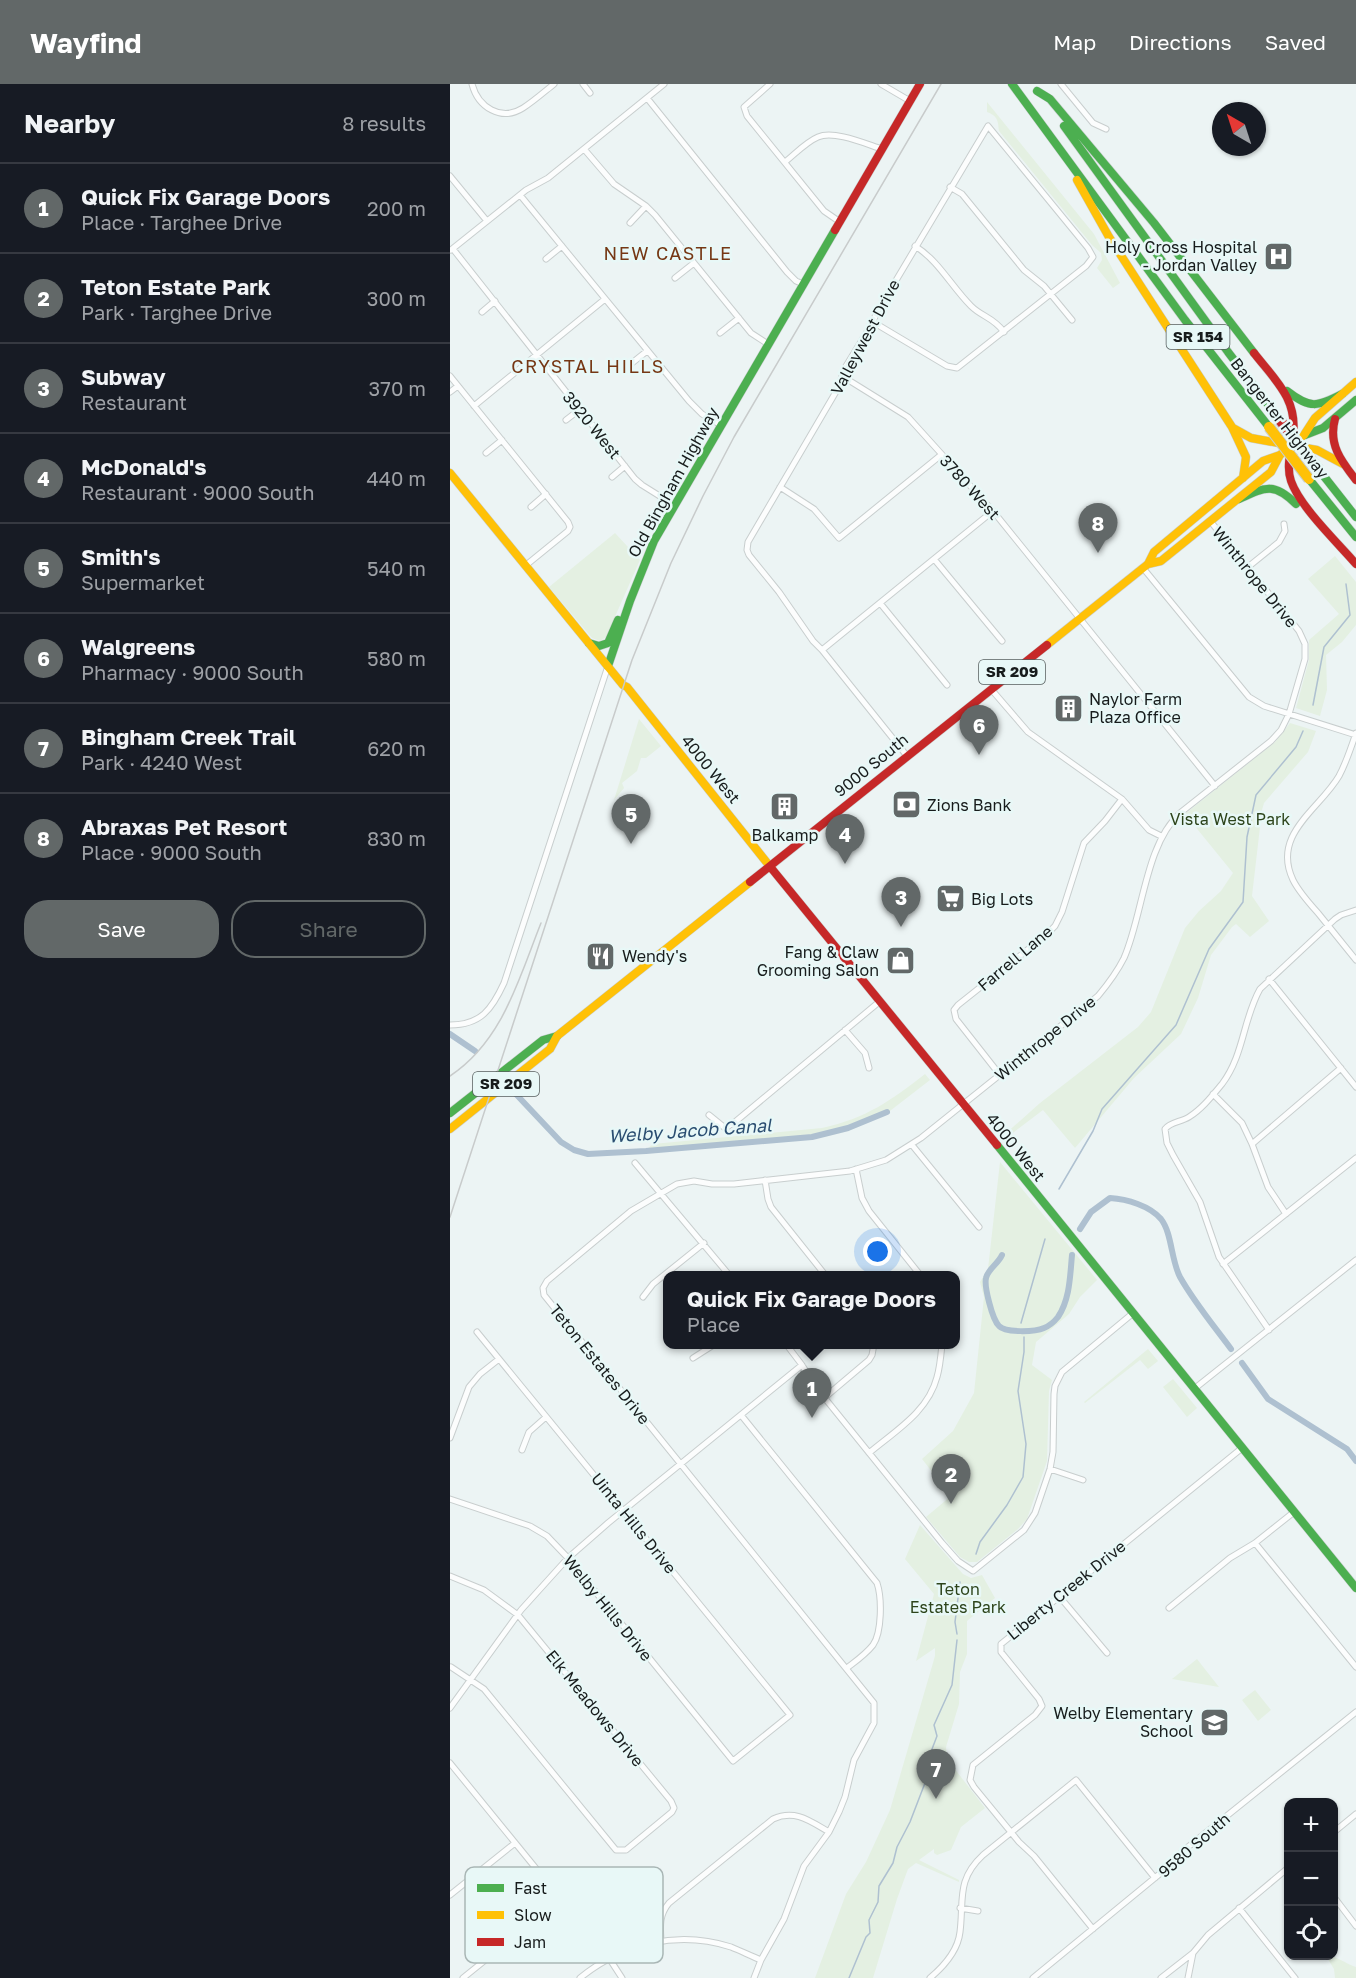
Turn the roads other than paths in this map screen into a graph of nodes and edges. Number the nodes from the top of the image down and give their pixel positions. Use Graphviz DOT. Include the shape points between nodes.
graph roads {
  1 [pos="472,84"];
  2 [pos="554,84"];
  3 [pos="583,84"];
  4 [pos="664,84"];
  5 [pos="770,84"];
  6 [pos="881,84"];
  7 [pos="920,84"];
  8 [pos="1012,84"];
  9 [pos="1061,84"];
  10 [pos="1035,87"];
  11 [pos="590,93"];
  12 [pos="647,98"];
  13 [pos="910,101"];
  14 [pos="1106,129"];
  15 [pos="1053,138"];
  16 [pos="584,149"];
  17 [pos="882,149"];
  18 [pos="785,162"];
  19 [pos="450,176"];
  20 [pos="950,187"];
  21 [pos="520,195"];
  22 [pos="646,206"];
  23 [pos="487,221"];
  24 [pos="840,222"];
  25 [pos="630,223"];
  26 [pos="562,246"];
  27 [pos="915,246"];
  28 [pos="451,250"];
  29 [pos="546,259"];
  30 [pos="693,263"];
  31 [pos="675,278"];
  32 [pos="803,284"];
  33 [pos="1051,294"];
  34 [pos="604,299"];
  35 [pos="495,301"];
  36 [pos="482,312"];
  37 [pos="739,318"];
  38 [pos="1072,320"];
  39 [pos="873,322"];
  40 [pos="1004,332"];
  41 [pos="720,333"];
  42 [pos="768,344"];
  43 [pos="647,351"];
  44 [pos="537,354"];
  45 [pos="632,363"];
  46 [pos="450,376"];
  47 [pos="842,376"];
  48 [pos="1356,382"];
  49 [pos="1280,385"];
  50 [pos="458,386"];
  51 [pos="450,393"];
  52 [pos="1342,394"];
  53 [pos="1356,400"];
  54 [pos="474,406"];
  55 [pos="579,410"];
  56 [pos="1335,419"];
  57 [pos="566,420"];
  58 [pos="721,425"];
  59 [pos="1232,427"];
  60 [pos="1304,435"];
  61 [pos="502,440"];
  62 [pos="1290,447"];
  63 [pos="486,453"];
  64 [pos="941,455"];
  65 [pos="1280,455"];
  66 [pos="1342,464"];
  67 [pos="625,466"];
  68 [pos="450,473"];
  69 [pos="612,477"];
  70 [pos="1243,478"];
  71 [pos="1356,480"];
  72 [pos="780,488"];
  73 [pos="546,494"];
  74 [pos="1239,499"];
  75 [pos="674,505"];
  76 [pos="531,507"];
  77 [pos="993,511"];
  78 [pos="1356,517"];
  79 [pos="1211,522"];
  80 [pos="1284,524"];
  81 [pos="1333,536"];
  82 [pos="1356,537"];
  83 [pos="934,558"];
  84 [pos="1356,564"];
  85 [pos="525,566"];
  86 [pos="1146,566"];
  87 [pos="1248,567"];
  88 [pos="630,601"];
  89 [pos="880,603"];
  90 [pos="1079,619"];
  91 [pos="1002,641"];
  92 [pos="587,642"];
  93 [pos="822,650"];
  94 [pos="608,666"];
  95 [pos="947,685"];
  96 [pos="991,689"];
  97 [pos="1289,714"];
  98 [pos="1356,734"];
  99 [pos="908,756"];
  100 [pos="1215,786"];
  101 [pos="1122,799"];
  102 [pos="1161,837"];
  103 [pos="770,865"];
  104 [pos="1356,910"];
  105 [pos="1328,925"];
  106 [pos="1356,960"];
  107 [pos="1269,980"];
  108 [pos="879,1002"];
  109 [pos="450,1025"];
  110 [pos="846,1030"];
  111 [pos="557,1036"];
  112 [pos="868,1068"];
  113 [pos="1341,1068"];
  114 [pos="1000,1075"];
  115 [pos="1356,1087"];
  116 [pos="1213,1094"];
  117 [pos="470,1097"];
  118 [pos="962,1104"];
  119 [pos="450,1113"];
  120 [pos="709,1115"];
  121 [pos="450,1120"];
  122 [pos="450,1129"];
  123 [pos="1252,1144"];
  124 [pos="912,1145"];
  125 [pos="1356,1158"];
  126 [pos="635,1163"];
  127 [pos="856,1169"];
  128 [pos="765,1180"];
  129 [pos="660,1194"];
  130 [pos="1286,1214"];
  131 [pos="979,1227"];
  132 [pos="704,1243"];
  133 [pos="1356,1260"];
  134 [pos="1223,1264"];
  135 [pos="669,1271"];
  136 [pos="727,1271"];
  137 [pos="823,1271"];
  138 [pos="918,1271"];
  139 [pos="663,1276"];
  140 [pos="643,1297"];
  141 [pos="1132,1314"];
  142 [pos="1269,1330"];
  143 [pos="477,1332"];
  144 [pos="709,1349"];
  145 [pos="790,1349"];
  146 [pos="873,1349"];
  147 [pos="941,1349"];
  148 [pos="693,1358"];
  149 [pos="499,1359"];
  150 [pos="802,1365"];
  151 [pos="1194,1389"];
  152 [pos="824,1398"];
  153 [pos="741,1415"];
  154 [pos="546,1417"];
  155 [pos="450,1438"];
  156 [pos="1242,1448"];
  157 [pos="522,1450"];
  158 [pos="869,1453"];
  159 [pos="681,1464"];
  160 [pos="1050,1469"];
  161 [pos="1083,1480"];
  162 [pos="450,1499"];
  163 [pos="623,1510"];
  164 [pos="1294,1512"];
  165 [pos="1255,1543"];
  166 [pos="568,1558"];
  167 [pos="450,1576"];
  168 [pos="1356,1588"];
  169 [pos="1059,1596"];
  170 [pos="1169,1608"];
  171 [pos="518,1615"];
  172 [pos="1107,1653"];
  173 [pos="451,1667"];
  174 [pos="1356,1667"];
  175 [pos="847,1668"];
  176 [pos="471,1680"];
  177 [pos="450,1708"];
  178 [pos="1356,1712"];
  179 [pos="733,1761"];
  180 [pos="450,1763"];
  181 [pos="1356,1814"];
  182 [pos="1338,1829"];
  183 [pos="829,1832"];
  184 [pos="1011,1832"];
  185 [pos="515,1843"];
  186 [pos="485,1867"];
  187 [pos="535,1867"];
  188 [pos="1284,1871"];
  189 [pos="1155,1878"];
  190 [pos="465,1883"];
  191 [pos="450,1895"];
  192 [pos="1338,1903"];
  193 [pos="960,1908"];
  194 [pos="1239,1908"];
  195 [pos="663,1911"];
  196 [pos="978,1911"];
  197 [pos="1356,1926"];
  198 [pos="1093,1929"];
  199 [pos="663,1941"];
  200 [pos="1193,1953"];
  201 [pos="761,1960"];
  202 [pos="482,1963"];
  203 [pos="602,1963"];
  204 [pos="612,1963"];
  205 [pos="1163,1976"];
  206 [pos="464,1978"];
  207 [pos="580,1978"];
  208 [pos="622,1978"];
  209 [pos="754,1978"];
  210 [pos="930,1978"];
  211 [pos="1033,1978"];
  212 [pos="1173,1978"];
  213 [pos="1188,1978"];
  214 [pos="1295,1978"];
  1 -- 2 [label="street" via="476,97 485,106 503,114 522,109"];
  3 -- 11 [label="street"];
  4 -- 12 [label="street"];
  5 -- 18 [label="street" via="744,107"];
  6 -- 13 [label="street"];
  7 -- 13 [label="main road, Old Bingham Highway"];
  8 -- 15 [label="main road, Bangerter Highway / SR 154"];
  9 -- 14 [label="street" via="1096,126"];
  10 -- 49 [label="main road" via="1050,99 1154,223"];
  10 -- 78 [label="main road, Bangerter Highway / SR 154, bridge" via="1228,352"];
  12 -- 16 [label="street"];
  12 -- 32 [label="street" via="787,272"];
  13 -- 17 [label="main road, Old Bingham Highway"];
  15 -- 59 [label="main road" via="1109,237"];
  15 -- 82 [label="main road, Bangerter Highway / SR 154, bridge" via="1185,320"];
  16 -- 21 [label="street"];
  16 -- 22 [label="street" via="614,184"];
  17 -- 18 [label="street" via="825,134"];
  17 -- 24 [label="main road, Old Bingham Highway"];
  18 -- 24 [label="street" via="825,211"];
  19 -- 23 [label="street"];
  20 -- 27 [label="street, Valleywest Drive"];
  20 -- 33 [label="street" via="962,194 1024,270"];
  20 -- 33 [label="street, Valleywest Drive" via="988,126 1093,257"];
  21 -- 23 [label="street"];
  21 -- 26 [label="street"];
  22 -- 25 [label="street"];
  22 -- 30 [label="street"];
  23 -- 28 [label="street"];
  24 -- 32 [label="main road, Old Bingham Highway"];
  26 -- 29 [label="street"];
  26 -- 34 [label="street"];
  27 -- 39 [label="street, Valleywest Drive"];
  27 -- 40 [label="street" via="929,255 974,309 993,319"];
  28 -- 35 [label="street, 3920 West"];
  30 -- 31 [label="street"];
  30 -- 37 [label="street"];
  32 -- 42 [label="main road, Old Bingham Highway"];
  33 -- 38 [label="street"];
  33 -- 40 [label="street"];
  34 -- 43 [label="street"];
  34 -- 44 [label="street"];
  35 -- 36 [label="street"];
  35 -- 44 [label="street, 3920 West"];
  37 -- 41 [label="street"];
  37 -- 42 [label="street" via="756,338"];
  39 -- 40 [label="street" via="954,368"];
  39 -- 47 [label="street, Valleywest Drive"];
  42 -- 58 [label="main road, Old Bingham Highway"];
  43 -- 45 [label="street"];
  43 -- 58 [label="street" via="695,408"];
  44 -- 54 [label="street"];
  44 -- 55 [label="street, 3920 West"];
  46 -- 50 [label="street"];
  47 -- 64 [label="street, 3780 West" via="908,417"];
  47 -- 72 [label="street, Valleywest Drive"];
  48 -- 52 [label="main road, 9000 South / SR 209"];
  49 -- 52 [label="main road" via="1299,401 1311,405 1323,404"];
  49 -- 62 [label="main road" via="1294,410"];
  50 -- 51 [label="street"];
  50 -- 54 [label="street"];
  52 -- 60 [label="main road, 9000 South / SR 209" via="1315,418"];
  53 -- 56 [label="main road, 9000 South / SR 209"];
  54 -- 61 [label="street"];
  55 -- 57 [label="street"];
  55 -- 67 [label="street, 3920 West"];
  56 -- 60 [label="main road, 9000 South / SR 209"];
  56 -- 66 [label="main road" via="1330,435"];
  58 -- 75 [label="main road, Old Bingham Highway"];
  59 -- 62 [label="main road" via="1251,438"];
  59 -- 70 [label="main road" via="1247,457"];
  60 -- 62 [label="main road, 9000 South / SR 209"];
  61 -- 63 [label="street"];
  61 -- 73 [label="street"];
  62 -- 65 [label="main road, 9000 South / SR 209"];
  62 -- 66 [label="main road" via="1317,450"];
  62 -- 81 [label="main road" via="1292,487"];
  64 -- 72 [label="street" via="839,538 814,509"];
  64 -- 77 [label="street, 3780 West"];
  65 -- 70 [label="main road, 9000 South / SR 209" via="1263,462"];
  65 -- 74 [label="main road, 9000 South / SR 209" via="1271,472"];
  66 -- 71 [label="main road"];
  67 -- 69 [label="street"];
  67 -- 75 [label="street, 3920 West" via="642,485"];
  68 -- 85 [label="main road, 4000 West"];
  70 -- 86 [label="main road, 9000 South / SR 209" via="1154,552"];
  72 -- 93 [label="street, Valleywest Drive" via="747,550"];
  73 -- 76 [label="street"];
  73 -- 85 [label="street" via="570,527"];
  74 -- 79 [label="main road, 9000 South / SR 209"];
  74 -- 81 [label="main road" via="1262,489 1279,489"];
  75 -- 88 [label="main road, Old Bingham Highway" via="651,545"];
  77 -- 83 [label="street"];
  77 -- 90 [label="street, 3780 West"];
  79 -- 86 [label="main road, 9000 South / SR 209" via="1161,561"];
  79 -- 87 [label="street, Winthrope Drive"];
  80 -- 87 [label="street" via="1286,531 1279,542"];
  81 -- 84 [label="main road"];
  83 -- 89 [label="street"];
  83 -- 91 [label="street"];
  85 -- 92 [label="main road, 4000 West"];
  86 -- 90 [label="main road, 9000 South / SR 209"];
  86 -- 97 [label="street" via="1245,694 1259,704"];
  87 -- 97 [label="street, Winthrope Drive" via="1303,638 1305,659"];
  88 -- 92 [label="main road" via="608,643 598,646"];
  88 -- 94 [label="main road, Old Bingham Highway"];
  89 -- 93 [label="street"];
  89 -- 95 [label="street"];
  90 -- 96 [label="main road, 9000 South / SR 209"];
  90 -- 100 [label="street, 3780 West"];
  92 -- 94 [label="main road, 4000 West"];
  93 -- 99 [label="street"];
  94 -- 103 [label="main road, 4000 West"];
  94 -- 109 [label="street, Old Bingham Highway" via="504,983 492,1006 476,1021"];
  96 -- 99 [label="main road, 9000 South / SR 209"];
  96 -- 101 [label="street" via="1038,741"];
  97 -- 98 [label="street"];
  97 -- 100 [label="street, Winthrope Drive" via="1271,741"];
  98 -- 105 [label="street" via="1339,777 1299,823 1289,847 1293,880"];
  99 -- 103 [label="main road, 9000 South / SR 209"];
  100 -- 102 [label="street, Winthrope Drive" via="1172,821"];
  101 -- 102 [label="street"];
  101 -- 114 [label="street, Farrell Lane" via="1082,847 1054,926 955,1008 956,1019"];
  102 -- 114 [label="street, Winthrope Drive" via="1129,944 1109,983"];
  103 -- 108 [label="main road, 4000 West"];
  103 -- 111 [label="main road, 9000 South / SR 209"];
  104 -- 105 [label="street"];
  105 -- 106 [label="street"];
  105 -- 107 [label="street"];
  107 -- 113 [label="street"];
  107 -- 116 [label="street" via="1254,1001 1236,1060"];
  108 -- 110 [label="street"];
  108 -- 118 [label="main road, 4000 West"];
  110 -- 112 [label="street" via="865,1053"];
  110 -- 120 [label="street" via="729,1126 725,1128"];
  111 -- 117 [label="main road, 9000 South / SR 209" via="543,1040"];
  111 -- 122 [label="main road, 9000 South / SR 209" via="550,1049"];
  113 -- 115 [label="street"];
  113 -- 123 [label="street"];
  114 -- 118 [label="street, Winthrope Drive"];
  116 -- 123 [label="street" via="1242,1123"];
  116 -- 134 [label="street" via="1187,1119 1165,1129 1167,1143 1196,1195"];
  117 -- 119 [label="main road, 9000 South / SR 209"];
  117 -- 121 [label="main road"];
  118 -- 124 [label="street, Teton Estates Drive"];
  118 -- 141 [label="main road, 4000 West"];
  123 -- 130 [label="street" via="1268,1187"];
  124 -- 127 [label="street, Teton Estates Drive" via="886,1160"];
  124 -- 131 [label="street"];
  125 -- 130 [label="street"];
  126 -- 129 [label="street"];
  127 -- 128 [label="street, Teton Estates Drive"];
  127 -- 138 [label="street" via="869,1211"];
  128 -- 129 [label="street, Teton Estates Drive" via="689,1182"];
  128 -- 137 [label="street" via="771,1207"];
  129 -- 132 [label="street"];
  129 -- 159 [label="street, Teton Estates Drive" via="627,1214 547,1281 543,1290"];
  130 -- 134 [label="street"];
  132 -- 135 [label="street"];
  132 -- 136 [label="street"];
  133 -- 142 [label="street"];
  134 -- 142 [label="street"];
  139 -- 140 [label="street"];
  141 -- 151 [label="main road, 4000 West"];
  141 -- 160 [label="street" via="1070,1365 1058,1380"];
  142 -- 151 [label="street"];
  143 -- 149 [label="street, Uinta Hills Drive"];
  144 -- 148 [label="street"];
  145 -- 150 [label="street"];
  146 -- 152 [label="street" via="869,1360"];
  147 -- 158 [label="street" via="939,1370 928,1398 912,1418"];
  149 -- 154 [label="street, Uinta Hills Drive"];
  149 -- 155 [label="street" via="469,1387"];
  150 -- 152 [label="street"];
  150 -- 153 [label="street"];
  151 -- 156 [label="main road, 4000 West"];
  152 -- 158 [label="street"];
  153 -- 159 [label="street"];
  153 -- 175 [label="street" via="877,1584 881,1600 878,1636 868,1652"];
  154 -- 157 [label="street" via="529,1432"];
  154 -- 163 [label="street, Uinta Hills Drive"];
  156 -- 164 [label="main road, 4000 West"];
  156 -- 169 [label="street, Liberty Creek Drive"];
  158 -- 160 [label="street" via="942,1544 974,1571 1024,1530 1035,1513"];
  159 -- 163 [label="street"];
  159 -- 175 [label="street, Teton Estates Drive"];
  160 -- 161 [label="street"];
  162 -- 166 [label="street, Welby Hills Drive" via="530,1526 547,1536"];
  163 -- 166 [label="street"];
  163 -- 179 [label="street, Uinta Hills Drive" via="790,1715"];
  164 -- 165 [label="street"];
  164 -- 168 [label="main road, 4000 West"];
  165 -- 170 [label="street" via="1230,1558"];
  165 -- 174 [label="street"];
  166 -- 171 [label="street"];
  166 -- 179 [label="street, Welby Hills Drive"];
  167 -- 171 [label="street, Elk Meadows Drive" via="484,1590"];
  169 -- 172 [label="street"];
  169 -- 184 [label="street, Liberty Creek Drive" via="1000,1647 1042,1706 974,1766 970,1775 974,1787"];
  171 -- 176 [label="street"];
  171 -- 176 [label="street, Elk Meadows Drive" via="673,1804 671,1814 626,1850 615,1849 484,1689"];
  173 -- 176 [label="street"];
  175 -- 183 [label="street, Teton Estates Drive" via="871,1697 874,1723 854,1760 845,1797"];
  176 -- 177 [label="street"];
  178 -- 189 [label="street, 9580 South"];
  180 -- 185 [label="street"];
  181 -- 182 [label="street"];
  183 -- 195 [label="street" via="797,1815 769,1822"];
  183 -- 201 [label="street" via="804,1866 784,1919"];
  184 -- 189 [label="street" via="1076,1780"];
  184 -- 193 [label="street" via="972,1867 964,1883"];
  184 -- 198 [label="street"];
  185 -- 186 [label="street"];
  185 -- 187 [label="street"];
  188 -- 194 [label="street"];
  189 -- 198 [label="street, 9580 South"];
  190 -- 191 [label="street"];
  192 -- 197 [label="street"];
  193 -- 196 [label="street"];
  193 -- 210 [label="street" via="957,1941"];
  194 -- 200 [label="street" via="1213,1929"];
  194 -- 214 [label="street"];
  198 -- 211 [label="street, 9580 South"];
  199 -- 201 [label="street" via="708,1942"];
  200 -- 205 [label="street"];
  200 -- 213 [label="street"];
  201 -- 209 [label="street"];
  202 -- 206 [label="street"];
  203 -- 207 [label="street"];
  204 -- 208 [label="street"];
  205 -- 212 [label="street"];
}
